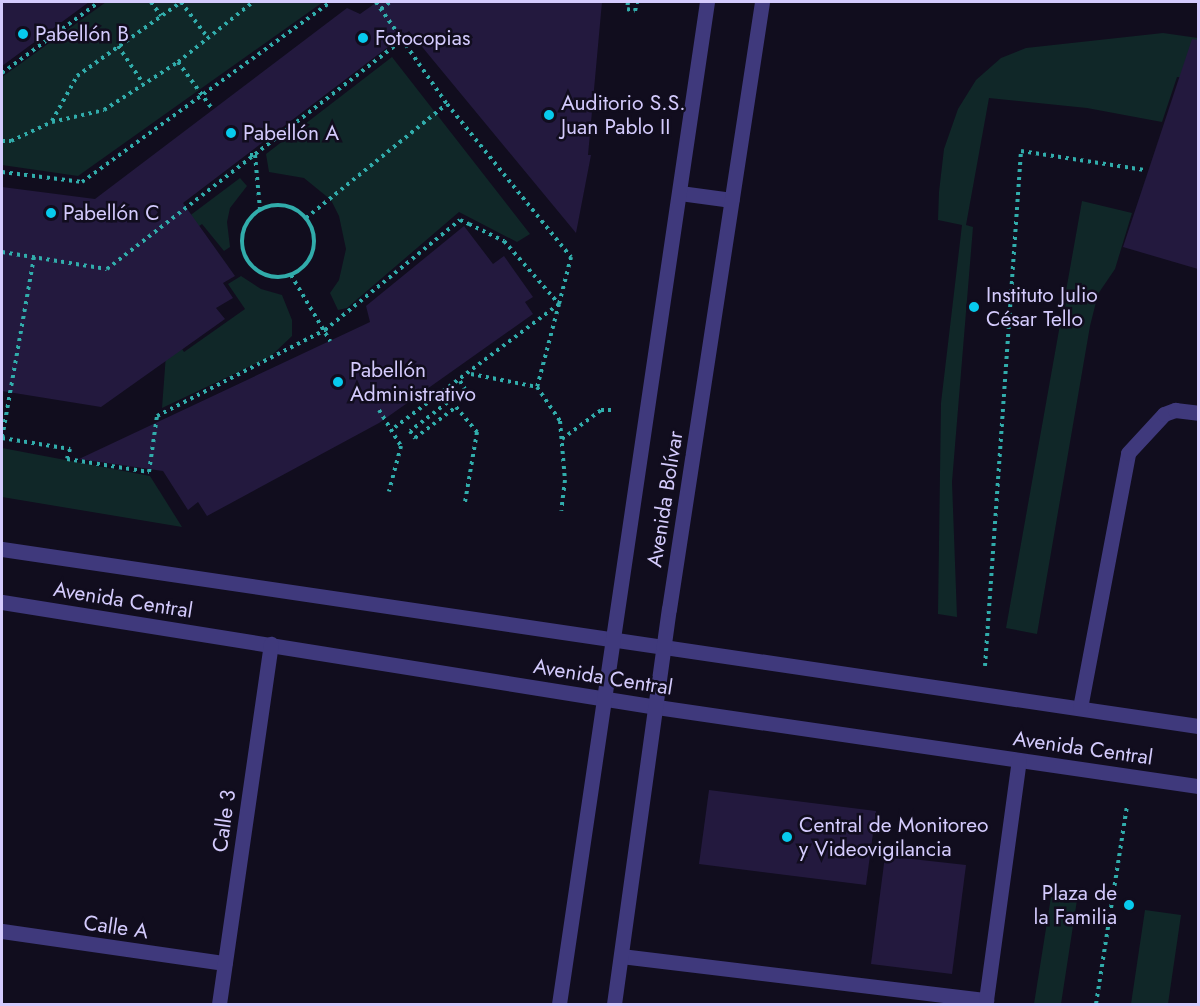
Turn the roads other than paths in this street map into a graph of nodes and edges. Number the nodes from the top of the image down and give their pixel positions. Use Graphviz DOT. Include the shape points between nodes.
graph roads {
  1 [pos="707,2"];
  2 [pos="762,2"];
  3 [pos="680,193"];
  4 [pos="732,200"];
  5 [pos="1198,413"];
  6 [pos="2,549"];
  7 [pos="2,603"];
  8 [pos="613,639"];
  9 [pos="271,644"];
  10 [pos="664,646"];
  11 [pos="606,699"];
  12 [pos="657,707"];
  13 [pos="1080,708"];
  14 [pos="1198,726"];
  15 [pos="1019,760"];
  16 [pos="1198,786"];
  17 [pos="2,931"];
  18 [pos="621,956"];
  19 [pos="225,963"];
  20 [pos="219,1005"];
  21 [pos="560,1005"];
  22 [pos="614,1005"];
  1 -- 3 [label="street, Avenida Bolívar"];
  2 -- 4 [label="street, Avenida Bolívar"];
  3 -- 4 [label="street"];
  3 -- 8 [label="street, Avenida Bolívar"];
  4 -- 10 [label="street, Avenida Bolívar"];
  5 -- 13 [label="street" via="1175,410 1164,414 1128,453"];
  6 -- 8 [label="street, Avenida Central"];
  7 -- 9 [label="street, Avenida Central"];
  8 -- 10 [label="street, Avenida Central"];
  8 -- 11 [label="street, Avenida Bolívar"];
  9 -- 11 [label="street, Avenida Central"];
  9 -- 19 [label="street, Calle 3"];
  10 -- 12 [label="street, Avenida Bolívar"];
  10 -- 13 [label="street, Avenida Central"];
  11 -- 12 [label="street, Avenida Central"];
  11 -- 21 [label="street, Avenida Bolívar"];
  12 -- 15 [label="street, Avenida Central"];
  12 -- 18 [label="street, Avenida Bolívar"];
  13 -- 14 [label="street, Avenida Central"];
  15 -- 16 [label="street, Avenida Central"];
  15 -- 18 [label="street" via="986,1000"];
  17 -- 19 [label="street, Calle A"];
  18 -- 22 [label="street, Avenida Bolívar"];
  19 -- 20 [label="street, Calle 3"];
}
